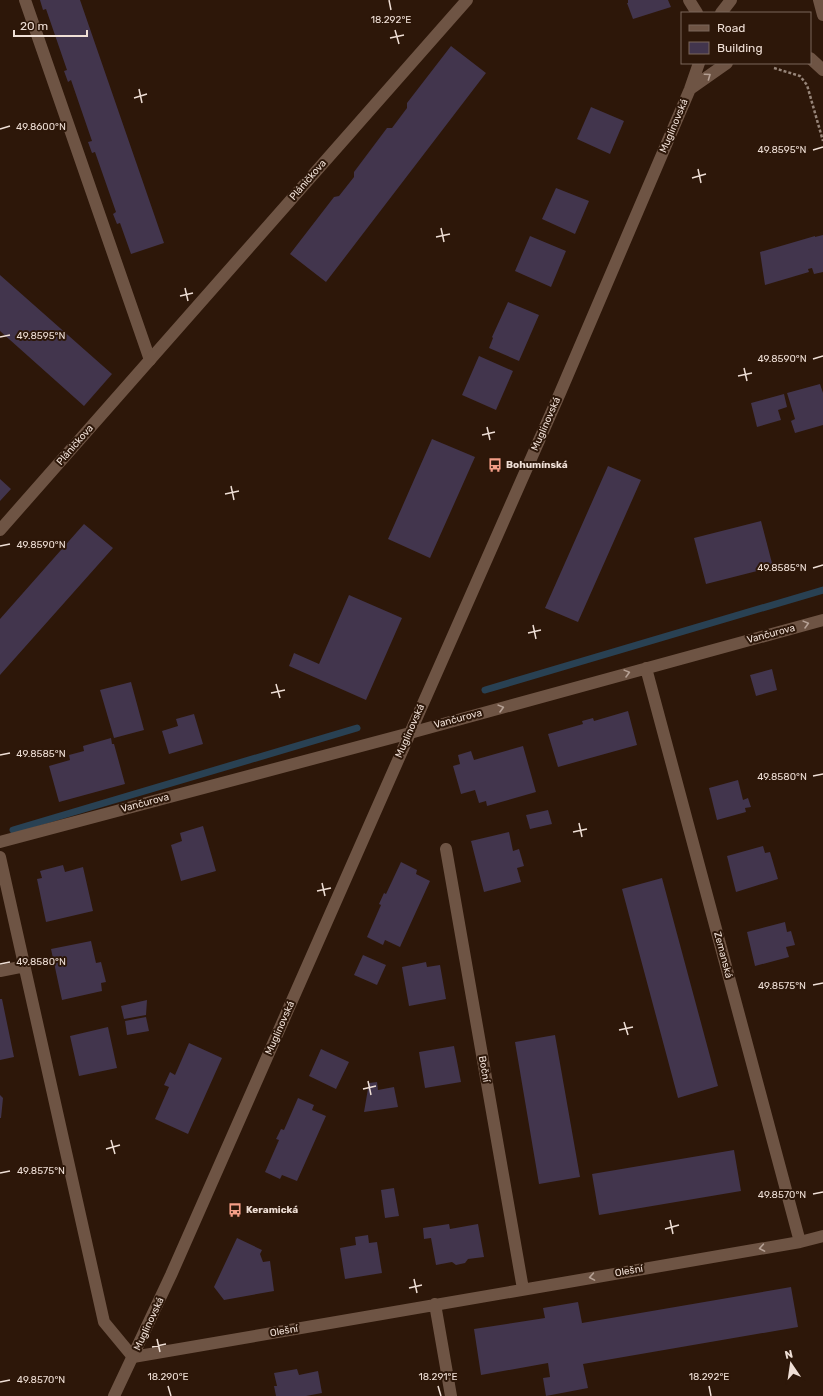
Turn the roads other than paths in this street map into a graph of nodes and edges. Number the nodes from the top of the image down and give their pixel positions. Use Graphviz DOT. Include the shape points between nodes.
graph roads {
  1 [pos="25,0"];
  2 [pos="467,0"];
  3 [pos="689,0"];
  4 [pos="721,0"];
  5 [pos="731,0"];
  6 [pos="819,0"];
  7 [pos="696,12"];
  8 [pos="719,12"];
  9 [pos="720,12"];
  10 [pos="823,15"];
  11 [pos="811,59"];
  12 [pos="699,64"];
  13 [pos="726,64"];
  14 [pos="823,70"];
  15 [pos="690,89"];
  16 [pos="150,360"];
  17 [pos="0,530"];
  18 [pos="823,620"];
  19 [pos="646,668"];
  20 [pos="410,733"];
  21 [pos="0,842"];
  22 [pos="446,849"];
  23 [pos="0,857"];
  24 [pos="24,966"];
  25 [pos="0,971"];
  26 [pos="823,1236"];
  27 [pos="800,1242"];
  28 [pos="523,1289"];
  29 [pos="435,1304"];
  30 [pos="133,1357"];
  31 [pos="114,1396"];
  32 [pos="451,1396"];
  1 -- 16 [label="street"];
  2 -- 16 [label="street, Pláničkova"];
  3 -- 7 [label="street"];
  4 -- 8 [label="street"];
  5 -- 9 [label="street"];
  6 -- 10 [label="street"];
  11 -- 14 [label="street"];
  12 -- 15 [label="street, Muglinovská"];
  15 -- 13 [label="street, one-way"];
  15 -- 20 [label="street, Muglinovská"];
  16 -- 17 [label="street, Pláničkova"];
  19 -- 18 [label="street, Vančurova, one-way"];
  20 -- 19 [label="street, Vančurova, one-way"];
  19 -- 27 [label="street, Zemanská"];
  20 -- 21 [label="street, Vančurova"];
  20 -- 30 [label="street, Muglinovská" via="172,1275"];
  22 -- 28 [label="street, Boční"];
  23 -- 24 [label="street"];
  24 -- 25 [label="street"];
  24 -- 30 [label="street" via="104,1322"];
  26 -- 27 [label="street, Olešní"];
  27 -- 28 [label="street, Olešní, one-way"];
  28 -- 29 [label="street, Olešní"];
  29 -- 30 [label="street, Olešní"];
  29 -- 32 [label="street"];
  30 -- 31 [label="street, Muglinovská"];
}
